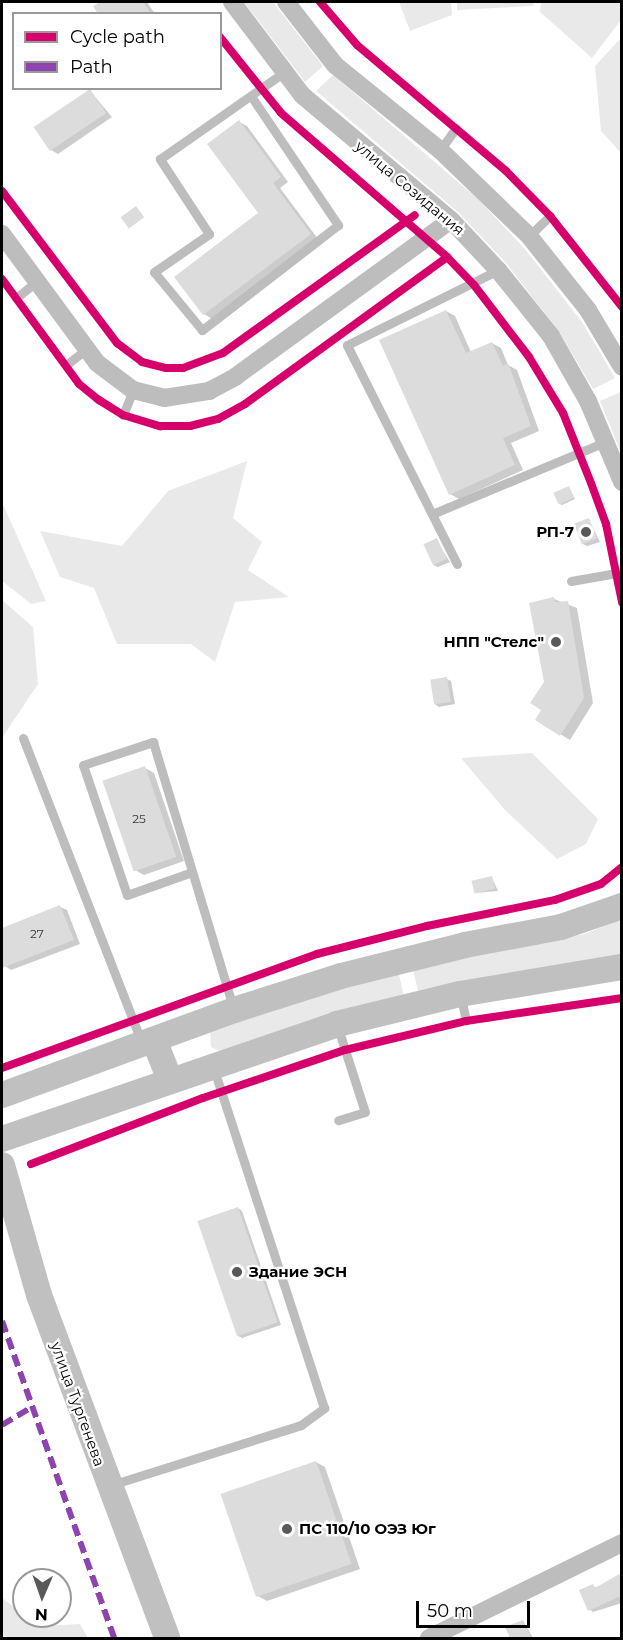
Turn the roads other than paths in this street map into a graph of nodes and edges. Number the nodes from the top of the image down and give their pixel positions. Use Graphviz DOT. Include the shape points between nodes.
graph roads {
  1 [pos="232,2"];
  2 [pos="286,2"];
  3 [pos="284,73"];
  4 [pos="251,96"];
  5 [pos="456,128"];
  6 [pos="440,150"];
  7 [pos="550,216"];
  8 [pos="452,219"];
  9 [pos="2,234"];
  10 [pos="529,236"];
  11 [pos="498,270"];
  12 [pos="36,282"];
  13 [pos="16,298"];
  14 [pos="85,350"];
  15 [pos="66,365"];
  16 [pos="621,367"];
  17 [pos="133,390"];
  18 [pos="123,415"];
  19 [pos="606,442"];
  20 [pos="621,482"];
  21 [pos="432,514"];
  22 [pos="457,564"];
  23 [pos="621,572"];
  24 [pos="571,581"];
  25 [pos="23,738"];
  26 [pos="192,872"];
  27 [pos="621,906"];
  28 [pos="621,967"];
  29 [pos="460,994"];
  30 [pos="234,1010"];
  31 [pos="466,1020"];
  32 [pos="337,1024"];
  33 [pos="148,1042"];
  34 [pos="212,1065"];
  35 [pos="170,1080"];
  36 [pos="2,1095"];
  37 [pos="338,1120"];
  38 [pos="2,1139"];
  39 [pos="2,1165"];
  40 [pos="107,1486"];
  41 [pos="621,1543"];
  42 [pos="167,1638"];
  43 [pos="429,1638"];
  1 -- 3 [label="street, улица Созидания"];
  2 -- 6 [label="street" via="335,65"];
  3 -- 4 [label="lane"];
  3 -- 8 [label="street, улица Созидания" via="302,95"];
  4 -- 4 [label="lane" via="160,159 209,234 154,272 202,330 338,225"];
  5 -- 6 [label="lane"];
  6 -- 10 [label="street"];
  7 -- 10 [label="lane"];
  8 -- 11 [label="street, улица Созидания"];
  8 -- 17 [label="street" via="226,382 185,397 165,398"];
  9 -- 12 [label="street"];
  10 -- 16 [label="street" via="588,309"];
  11 -- 19 [label="street, улица Созидания" via="551,336 588,400"];
  11 -- 21 [label="lane" via="347,345"];
  12 -- 13 [label="lane"];
  12 -- 14 [label="street"];
  14 -- 15 [label="lane"];
  14 -- 17 [label="street"];
  17 -- 18 [label="lane"];
  19 -- 20 [label="street, улица Созидания"];
  19 -- 21 [label="lane"];
  21 -- 22 [label="lane"];
  23 -- 24 [label="lane"];
  25 -- 33 [label="lane"];
  26 -- 26 [label="lane" via="153,742 83,765 127,895"];
  26 -- 30 [label="lane"];
  27 -- 30 [label="street" via="561,927 465,945 341,976"];
  28 -- 29 [label="street"];
  29 -- 31 [label="lane"];
  29 -- 32 [label="street"];
  30 -- 33 [label="street"];
  32 -- 34 [label="street"];
  32 -- 37 [label="lane" via="365,1112"];
  33 -- 35 [label="street"];
  33 -- 36 [label="street"];
  34 -- 35 [label="street"];
  34 -- 40 [label="lane" via="324,1408 301,1425"];
  35 -- 38 [label="street"];
  39 -- 40 [label="street, улица Тургенева" via="39,1295"];
  40 -- 42 [label="street, улица Тургенева"];
  41 -- 43 [label="street"];
}
